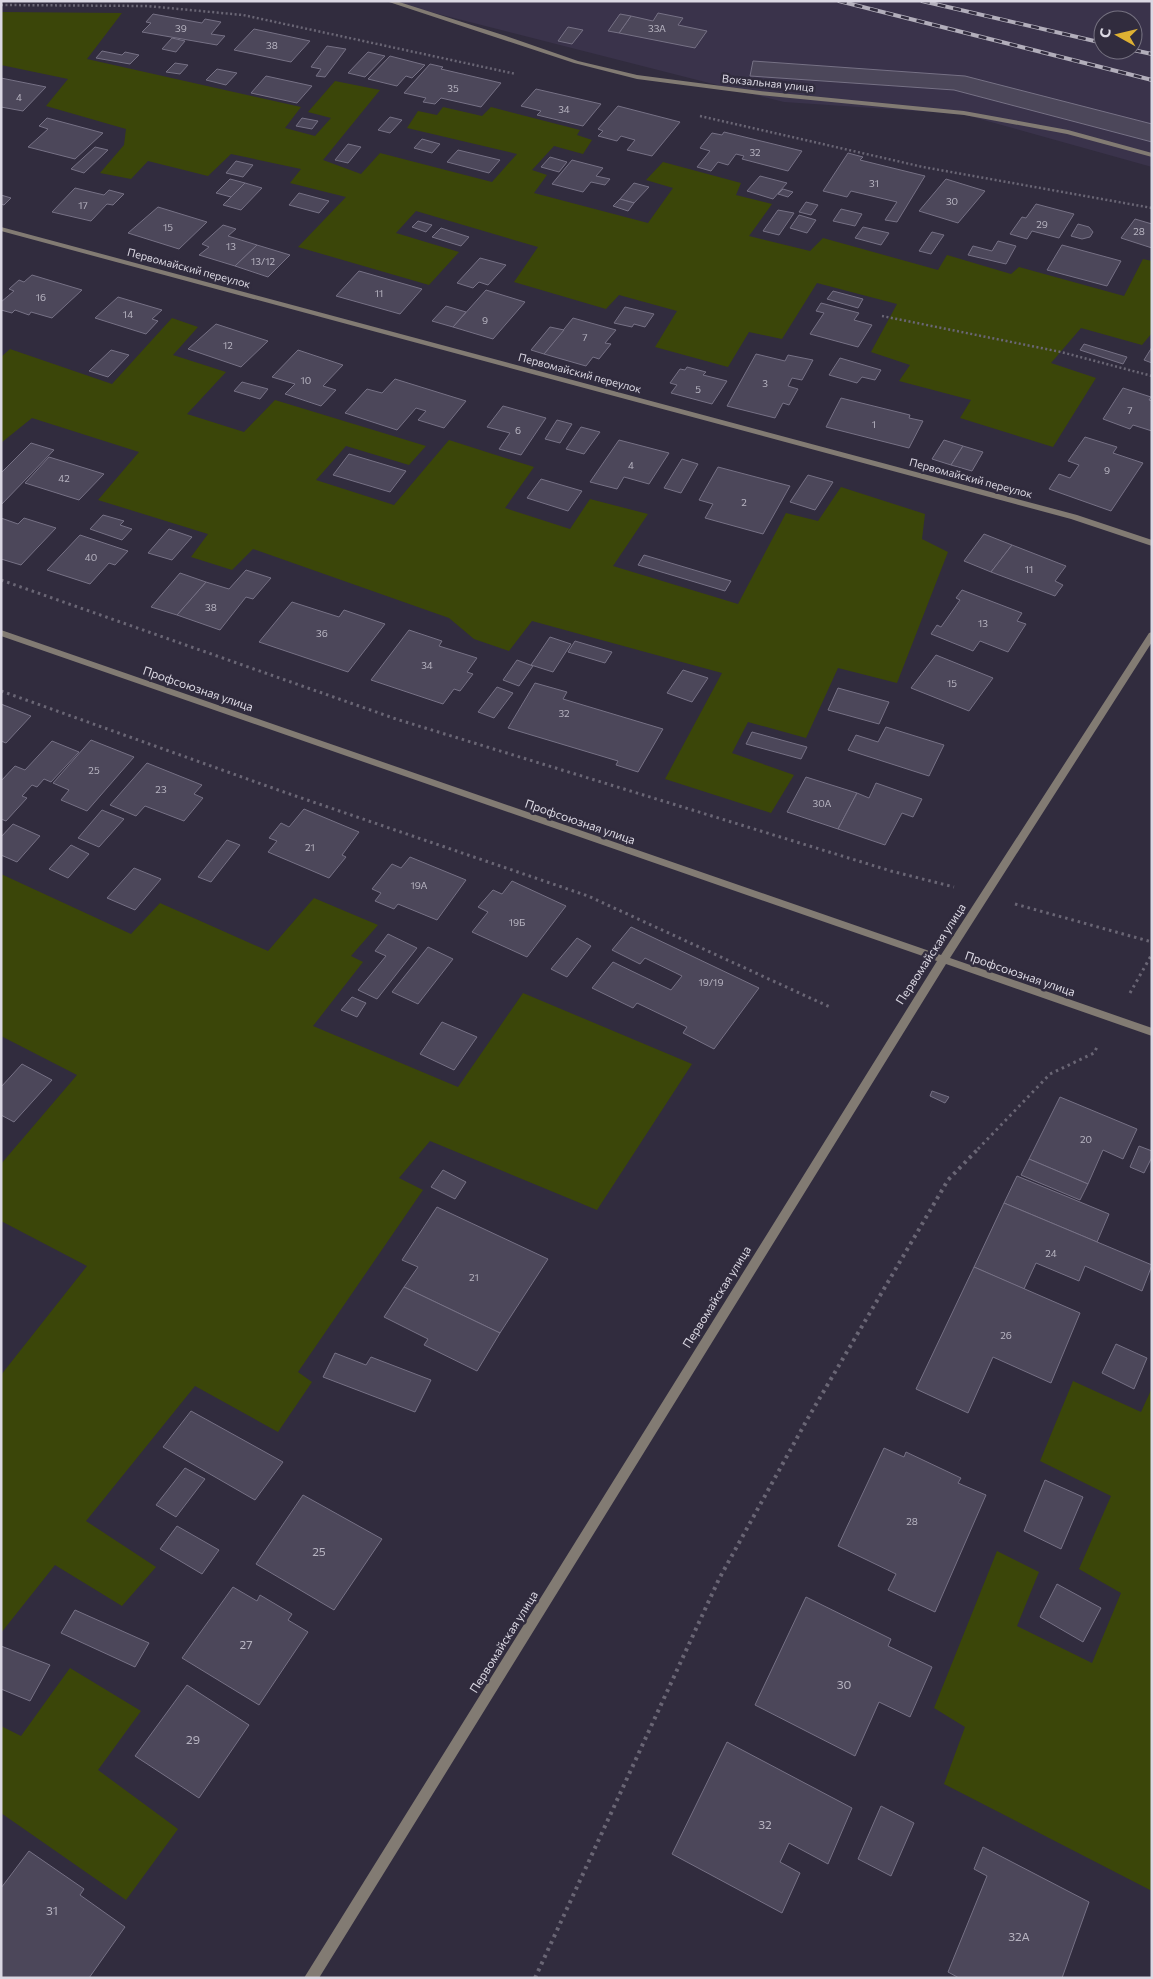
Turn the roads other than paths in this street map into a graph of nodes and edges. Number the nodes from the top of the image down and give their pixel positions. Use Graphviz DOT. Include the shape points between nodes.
graph roads {
  1 [pos="389,1"];
  2 [pos="1152,155"];
  3 [pos="1,229"];
  4 [pos="1152,542"];
  5 [pos="1,633"];
  6 [pos="1152,635"];
  7 [pos="942,961"];
  8 [pos="1152,1032"];
  9 [pos="311,1978"];
  1 -- 2 [label="street, Вокзальная улица" via="576,62 637,77 964,113 1068,132"];
  3 -- 4 [label="street, Первомайский переулок" via="1064,514"];
  5 -- 7 [label="street, Профсоюзная улица"];
  6 -- 7 [label="street, Первомайская улица"];
  7 -- 8 [label="street, Профсоюзная улица"];
  7 -- 9 [label="street, Первомайская улица"];
}
